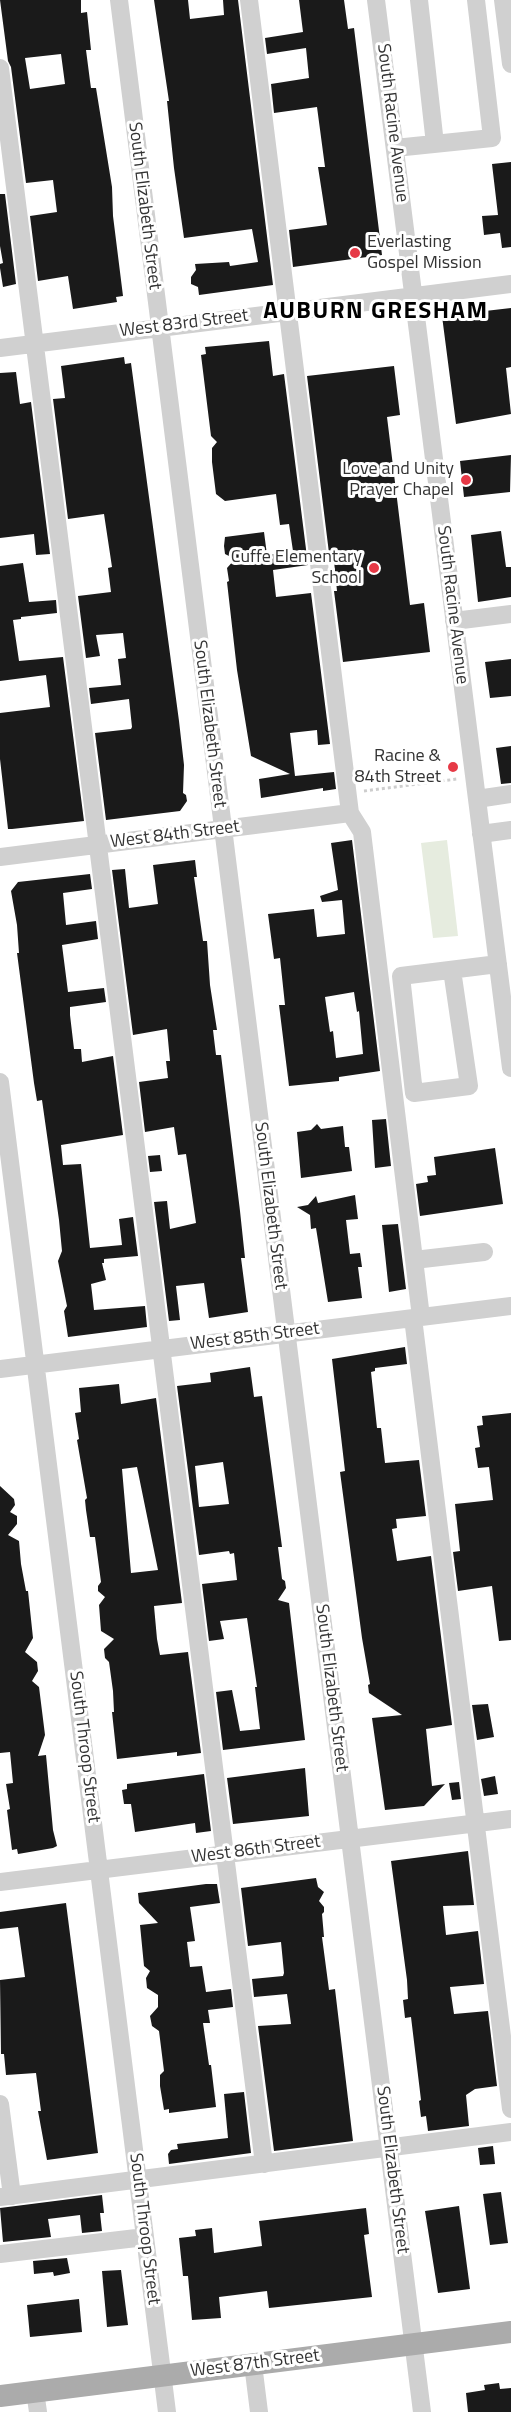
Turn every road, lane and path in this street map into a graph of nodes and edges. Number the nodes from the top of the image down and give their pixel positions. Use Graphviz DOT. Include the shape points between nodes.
graph roads {
  1 [pos="119,0"];
  2 [pos="249,0"];
  3 [pos="376,0"];
  4 [pos="419,0"];
  5 [pos="476,0"];
  6 [pos="503,0"];
  7 [pos="511,64"];
  8 [pos="0,68"];
  9 [pos="435,144"];
  10 [pos="395,148"];
  11 [pos="511,284"];
  12 [pos="413,296"];
  13 [pos="288,311"];
  14 [pos="159,327"];
  15 [pos="35,343"];
  16 [pos="0,348"];
  17 [pos="511,614"];
  18 [pos="454,621"];
  19 [pos="458,779"];
  20 [pos="354,792"];
  21 [pos="511,794"];
  22 [pos="477,799"];
  23 [pos="350,813"];
  24 [pos="222,829"];
  25 [pos="511,830"];
  26 [pos="481,834"];
  27 [pos="98,845"];
  28 [pos="0,857"];
  29 [pos="452,970"];
  30 [pos="503,974"];
  31 [pos="511,1068"];
  32 [pos="0,1082"];
  33 [pos="484,1252"];
  34 [pos="414,1260"];
  35 [pos="511,1306"];
  36 [pos="417,1318"];
  37 [pos="286,1333"];
  38 [pos="162,1349"];
  39 [pos="35,1365"];
  40 [pos="0,1369"];
  41 [pos="511,1819"];
  42 [pos="477,1823"];
  43 [pos="350,1839"];
  44 [pos="224,1854"];
  45 [pos="99,1870"];
  46 [pos="0,1882"];
  47 [pos="0,2104"];
  48 [pos="511,2109"];
  49 [pos="511,2132"];
  50 [pos="389,2148"];
  51 [pos="264,2164"];
  52 [pos="138,2180"];
  53 [pos="6,2196"];
  54 [pos="145,2237"];
  55 [pos="0,2254"];
  56 [pos="511,2332"];
  57 [pos="414,2345"];
  58 [pos="253,2364"];
  59 [pos="162,2375"];
  60 [pos="0,2396"];
  61 [pos="36,2402"];
  62 [pos="167,2412"];
  63 [pos="259,2412"];
  64 [pos="422,2412"];
  1 -- 14 [label="street, South Elizabeth Street"];
  2 -- 13 [label="street"];
  3 -- 10 [label="street, South Racine Avenue"];
  4 -- 9 [label="street"];
  5 -- 9 [label="street" via="492,138"];
  6 -- 7 [label="street"];
  8 -- 15 [label="street"];
  9 -- 10 [label="street"];
  10 -- 12 [label="street, South Racine Avenue"];
  11 -- 12 [label="street, West 83rd Street"];
  12 -- 13 [label="street, West 83rd Street"];
  12 -- 18 [label="street, South Racine Avenue"];
  13 -- 14 [label="street, West 83rd Street"];
  13 -- 23 [label="street"];
  14 -- 15 [label="street, West 83rd Street"];
  14 -- 24 [label="street, South Elizabeth Street"];
  15 -- 16 [label="street, West 83rd Street"];
  15 -- 27 [label="street"];
  17 -- 18 [label="street"];
  18 -- 22 [label="street, South Racine Avenue"];
  19 -- 20 [label="path"];
  21 -- 22 [label="street"];
  22 -- 26 [label="street, South Racine Avenue"];
  23 -- 24 [label="street, West 84th Street"];
  23 -- 34 [label="street" via="362,832"];
  24 -- 27 [label="street, West 84th Street"];
  24 -- 37 [label="street, South Elizabeth Street"];
  25 -- 26 [label="street"];
  26 -- 30 [label="street, South Racine Avenue"];
  27 -- 28 [label="street, West 84th Street"];
  27 -- 38 [label="street"];
  29 -- 29 [label="street" via="401,976 414,1093 469,1086"];
  29 -- 30 [label="street"];
  30 -- 31 [label="street, South Racine Avenue"];
  32 -- 39 [label="street, South Throop Street"];
  33 -- 34 [label="street"];
  34 -- 36 [label="street"];
  35 -- 36 [label="street, West 85th Street"];
  36 -- 37 [label="street, West 85th Street"];
  36 -- 42 [label="street"];
  37 -- 38 [label="street, West 85th Street"];
  37 -- 43 [label="street, South Elizabeth Street"];
  38 -- 39 [label="street, West 85th Street"];
  38 -- 44 [label="street"];
  39 -- 40 [label="street, West 85th Street"];
  39 -- 45 [label="street, South Throop Street"];
  41 -- 42 [label="street, West 86th Street"];
  42 -- 43 [label="street, West 86th Street"];
  42 -- 48 [label="street"];
  43 -- 44 [label="street, West 86th Street"];
  43 -- 50 [label="street, South Elizabeth Street"];
  44 -- 45 [label="street, West 86th Street"];
  44 -- 51 [label="street"];
  45 -- 46 [label="street, West 86th Street"];
  45 -- 52 [label="street, South Throop Street"];
  47 -- 53 [label="street"];
  49 -- 50 [label="street"];
  50 -- 51 [label="street"];
  50 -- 57 [label="street, South Elizabeth Street"];
  51 -- 52 [label="street"];
  52 -- 53 [label="street"];
  52 -- 54 [label="street, South Throop Street"];
  54 -- 55 [label="street"];
  54 -- 59 [label="street, South Throop Street"];
  56 -- 57 [label="main road, West 87th Street"];
  57 -- 58 [label="main road, West 87th Street"];
  57 -- 64 [label="street, South Elizabeth Street"];
  58 -- 59 [label="main road, West 87th Street"];
  58 -- 63 [label="street"];
  59 -- 61 [label="main road, West 87th Street"];
  59 -- 62 [label="street, South Throop Street"];
  60 -- 61 [label="main road, West 87th Street"];
}
